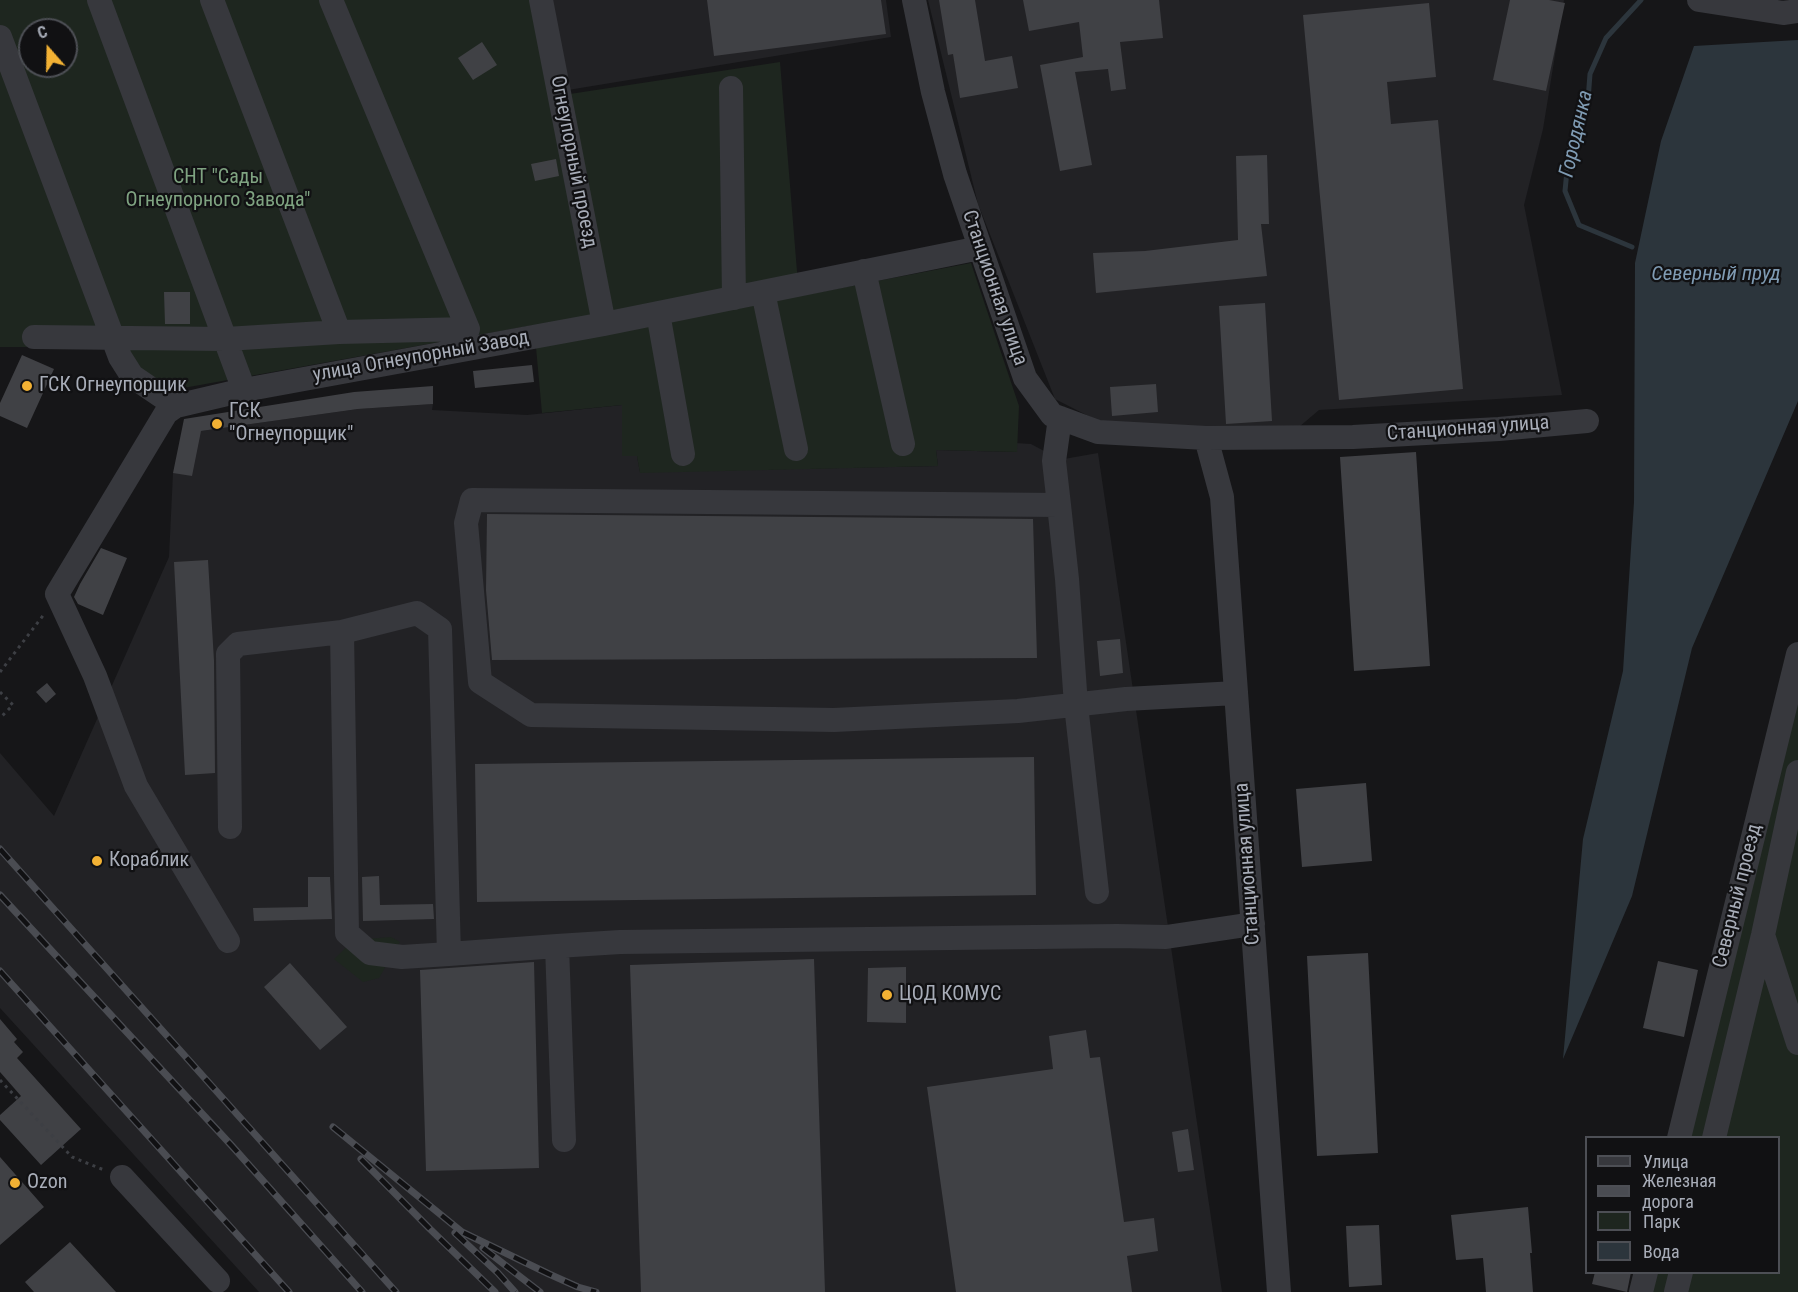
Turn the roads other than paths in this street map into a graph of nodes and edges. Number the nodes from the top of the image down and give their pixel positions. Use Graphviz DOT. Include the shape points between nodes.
graph roads {
  1 [pos="99,0"];
  2 [pos="212,0"];
  3 [pos="331,0"];
  4 [pos="541,0"];
  5 [pos="914,0"];
  6 [pos="1699,0"];
  7 [pos="1798,11"];
  8 [pos="0,37"];
  9 [pos="731,88"];
  10 [pos="980,248"];
  11 [pos="864,271"];
  12 [pos="763,292"];
  13 [pos="734,298"];
  14 [pos="658,313"];
  15 [pos="604,324"];
  16 [pos="339,332"];
  17 [pos="34,337"];
  18 [pos="114,338"];
  19 [pos="226,339"];
  20 [pos="244,390"];
  21 [pos="176,406"];
  22 [pos="1060,418"];
  23 [pos="1587,420"];
  24 [pos="1206,438"];
  25 [pos="903,444"];
  26 [pos="796,449"];
  27 [pos="683,454"];
  28 [pos="1059,505"];
  29 [pos="342,632"];
  30 [pos="1798,654"];
  31 [pos="1236,693"];
  32 [pos="1076,705"];
  33 [pos="1798,772"];
  34 [pos="230,827"];
  35 [pos="1097,892"];
  36 [pos="1252,924"];
  37 [pos="1763,935"];
  38 [pos="228,941"];
  39 [pos="557,946"];
  40 [pos="449,954"];
  41 [pos="1798,1043"];
  42 [pos="1679,1136"];
  43 [pos="1714,1136"];
  44 [pos="564,1140"];
  45 [pos="122,1177"];
  46 [pos="1646,1274"];
  47 [pos="1680,1274"];
  48 [pos="217,1288"];
  49 [pos="1279,1292"];
  50 [pos="1641,1292"];
  51 [pos="1676,1292"];
  1 -- 19 [label="street"];
  2 -- 16 [label="street"];
  3 -- 16 [label="street" via="468,329"];
  4 -- 15 [label="street, Огнеупорный проезд"];
  5 -- 10 [label="street, Станционная улица" via="933,92"];
  6 -- 7 [label="street" via="1783,13"];
  8 -- 18 [label="street"];
  9 -- 13 [label="street"];
  10 -- 11 [label="street, улица Огнеупорный Завод"];
  10 -- 22 [label="street, Станционная улица" via="1025,378 1052,415"];
  11 -- 12 [label="street, улица Огнеупорный Завод"];
  11 -- 25 [label="street"];
  12 -- 13 [label="street, улица Огнеупорный Завод"];
  12 -- 26 [label="street"];
  13 -- 14 [label="street, улица Огнеупорный Завод"];
  14 -- 15 [label="street, улица Огнеупорный Завод"];
  14 -- 27 [label="street"];
  15 -- 20 [label="street, улица Огнеупорный Завод"];
  16 -- 19 [label="street"];
  17 -- 18 [label="street"];
  18 -- 19 [label="street"];
  18 -- 21 [label="street" via="132,376"];
  19 -- 20 [label="street"];
  20 -- 21 [label="street, улица Огнеупорный Завод"];
  21 -- 38 [label="street" via="166,413 57,594 95,676 136,786"];
  22 -- 24 [label="street, Станционная улица" via="1098,432"];
  22 -- 28 [label="street" via="1054,461"];
  23 -- 24 [label="street, Станционная улица" via="1353,437"];
  24 -- 31 [label="street, Станционная улица" via="1222,496"];
  28 -- 32 [label="street"];
  28 -- 32 [label="street" via="472,500 466,523 480,682 531,714 834,720"];
  29 -- 34 [label="street" via="238,644 228,654"];
  29 -- 40 [label="street" via="347,933 370,952 402,957"];
  29 -- 40 [label="street" via="417,613 440,629"];
  30 -- 42 [label="street, Северный проезд"];
  31 -- 32 [label="street"];
  31 -- 36 [label="street, Станционная улица"];
  32 -- 35 [label="street"];
  33 -- 37 [label="street, Северный проезд"];
  36 -- 39 [label="street" via="1166,937 620,942"];
  36 -- 49 [label="street, Станционная улица"];
  37 -- 41 [label="street"];
  37 -- 43 [label="street, Северный проезд"];
  39 -- 40 [label="street"];
  39 -- 44 [label="street"];
  45 -- 48 [label="street"];
  46 -- 50 [label="street"];
  47 -- 51 [label="street"];
}
